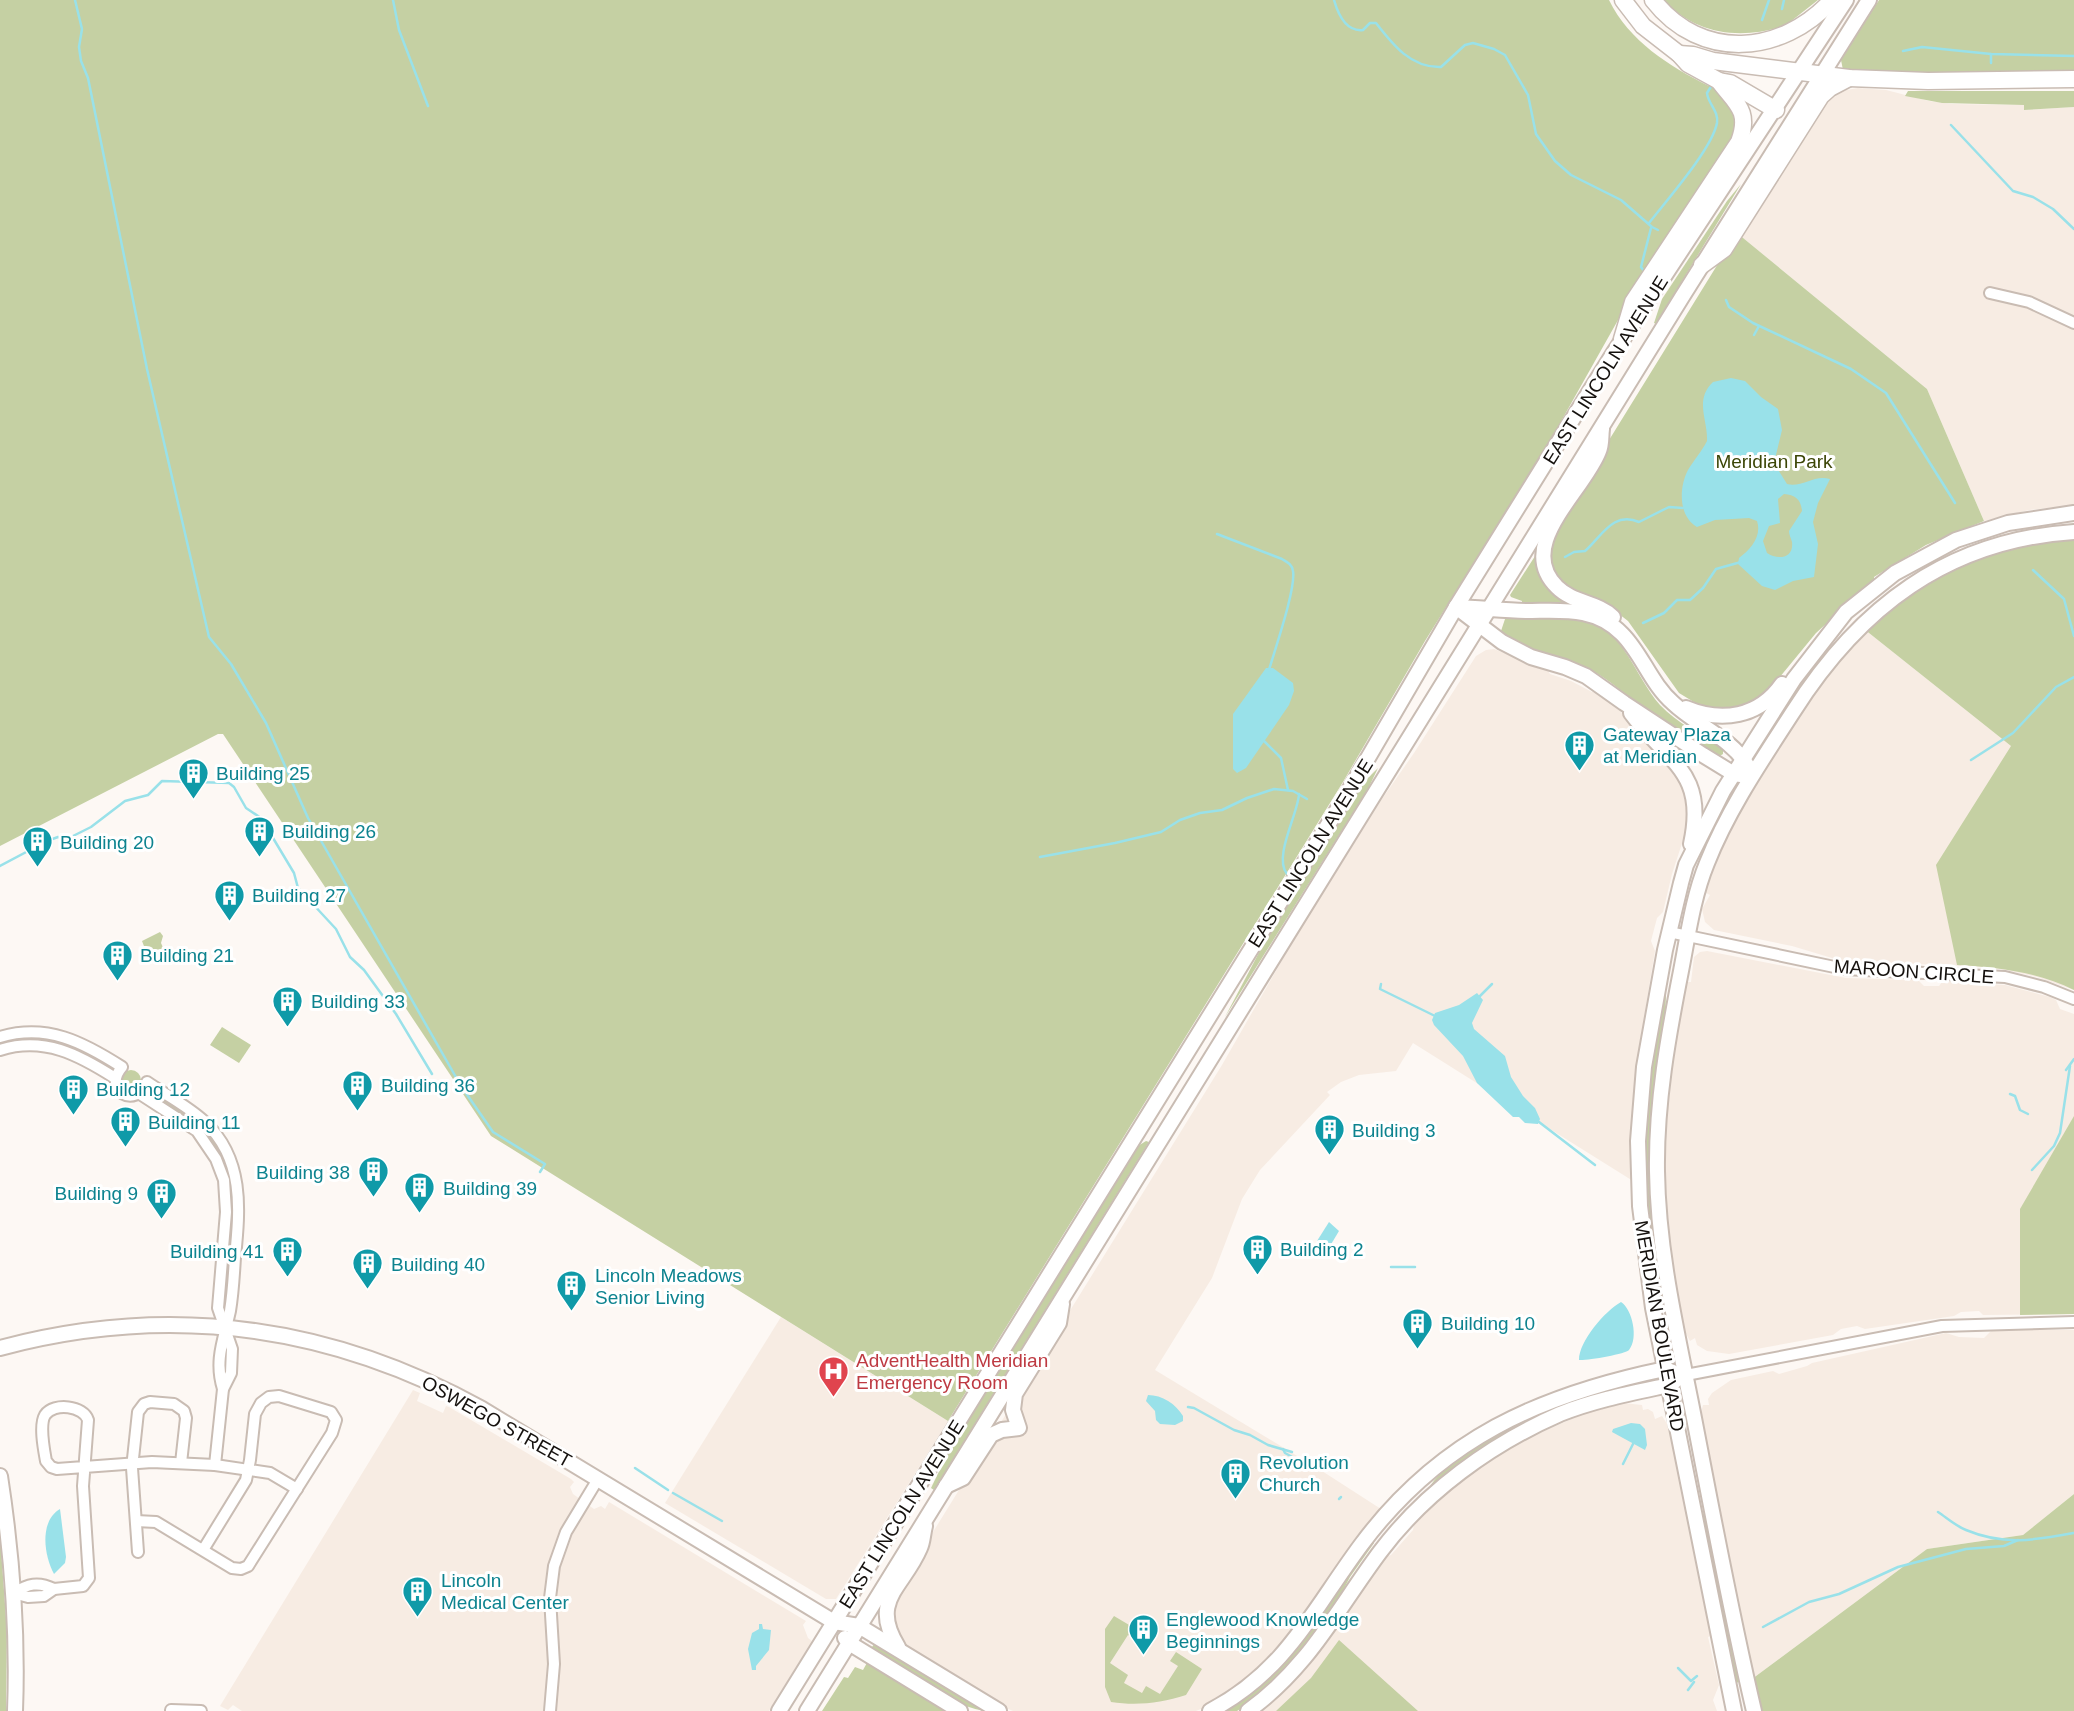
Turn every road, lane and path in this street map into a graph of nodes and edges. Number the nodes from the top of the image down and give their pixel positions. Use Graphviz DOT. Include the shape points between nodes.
graph roads {
  1 [pos="1623,0"];
  2 [pos="1653,0"];
  3 [pos="1832,0"];
  4 [pos="1846,0"];
  5 [pos="1869,0"];
  6 [pos="1679,54"];
  7 [pos="1801,72"];
  8 [pos="1821,75"];
  9 [pos="1849,78"];
  10 [pos="2074,79"];
  11 [pos="1719,81"];
  12 [pos="1776,110"];
  13 [pos="1702,265"];
  14 [pos="1990,293"];
  15 [pos="2074,323"];
  16 [pos="1622,339"];
  17 [pos="1602,426"];
  18 [pos="2074,513"];
  19 [pos="2074,532"];
  20 [pos="1455,607"];
  21 [pos="1489,609"];
  22 [pos="1840,618"];
  23 [pos="1479,626"];
  24 [pos="1625,636"];
  25 [pos="1668,699"];
  26 [pos="1624,703"];
  27 [pos="1743,759"];
  28 [pos="1734,774"];
  29 [pos="1753,775"];
  30 [pos="1686,865"];
  31 [pos="1669,932"];
  32 [pos="1688,936"];
  33 [pos="2074,999"];
  34 [pos="0,1037"];
  35 [pos="0,1050"];
  36 [pos="115,1078"];
  37 [pos="140,1094"];
  38 [pos="1064,1297"];
  39 [pos="2074,1322"];
  40 [pos="226,1327"];
  41 [pos="0,1348"];
  42 [pos="1665,1369"];
  43 [pos="1686,1375"];
  44 [pos="1669,1385"];
  45 [pos="181,1462"];
  46 [pos="133,1464"];
  47 [pos="215,1465"];
  48 [pos="84,1468"];
  49 [pos="249,1469"];
  50 [pos="0,1476"];
  51 [pos="598,1479"];
  52 [pos="946,1486"];
  53 [pos="298,1489"];
  54 [pos="926,1519"];
  55 [pos="136,1521"];
  56 [pos="203,1550"];
  57 [pos="138,1552"];
  58 [pos="13,1593"];
  59 [pos="834,1622"];
  60 [pos="859,1626"];
  61 [pos="849,1643"];
  62 [pos="901,1651"];
  63 [pos="171,1710"];
  64 [pos="15,1711"];
  65 [pos="201,1711"];
  66 [pos="550,1711"];
  67 [pos="779,1711"];
  68 [pos="807,1711"];
  69 [pos="960,1711"];
  70 [pos="999,1711"];
  71 [pos="1210,1711"];
  72 [pos="1248,1711"];
  73 [pos="1734,1711"];
  74 [pos="1754,1711"];
  1 -- 6 [label="highway" via="1651,34"];
  2 -- 3 [label="highway" via="1682,27 1716,41 1747,44 1791,33"];
  4 -- 7 [label="main road, EAST LINCOLN AVENUE"];
  5 -- 8 [label="main road, EAST LINCOLN AVENUE"];
  6 -- 7 [label="highway"];
  6 -- 11 [label="highway"];
  7 -- 8 [label="highway"];
  7 -- 12 [label="main road, EAST LINCOLN AVENUE"];
  8 -- 9 [label="highway"];
  8 -- 13 [label="main road, EAST LINCOLN AVENUE"];
  9 -- 10 [label="highway"];
  9 -- 13 [label="highway" via="1821,96 1724,249"];
  11 -- 12 [label="highway"];
  11 -- 16 [label="highway" via="1740,108 1743,129 1739,142 1633,302"];
  12 -- 16 [label="main road, EAST LINCOLN AVENUE"];
  13 -- 17 [label="main road, EAST LINCOLN AVENUE"];
  14 -- 15 [label="street" via="2037,305"];
  16 -- 20 [label="main road, EAST LINCOLN AVENUE"];
  17 -- 21 [label="main road, EAST LINCOLN AVENUE"];
  17 -- 24 [label="main road" via="1600,450 1547,536 1543,561 1561,591 1610,614"];
  18 -- 22 [label="main road, MERIDIAN BOULEVARD" via="2008,523 1939,548 1888,577"];
  19 -- 29 [label="main road, MERIDIAN BOULEVARD" via="1978,552 1932,573 1885,604 1824,666"];
  20 -- 21 [label="main road"];
  20 -- 23 [label="main road"];
  20 -- 59 [label="main road, EAST LINCOLN AVENUE" via="1344,799"];
  21 -- 23 [label="main road, EAST LINCOLN AVENUE"];
  21 -- 24 [label="main road" via="1580,611 1607,621"];
  22 -- 25 [label="main road" via="1807,651 1775,694 1755,709 1735,716 1713,716"];
  22 -- 27 [label="main road, MERIDIAN BOULEVARD"];
  23 -- 26 [label="main road" via="1519,652 1587,676"];
  23 -- 38 [label="main road, EAST LINCOLN AVENUE"];
  24 -- 25 [label="main road"];
  25 -- 27 [label="main road"];
  26 -- 28 [label="main road"];
  26 -- 30 [label="main road" via="1650,737 1681,766 1690,785 1696,819"];
  27 -- 28 [label="main road, MERIDIAN BOULEVARD"];
  27 -- 29 [label="main road"];
  28 -- 29 [label="main road"];
  28 -- 30 [label="main road, MERIDIAN BOULEVARD"];
  29 -- 32 [label="main road, MERIDIAN BOULEVARD" via="1706,864"];
  30 -- 31 [label="main road, MERIDIAN BOULEVARD"];
  31 -- 32 [label="street, MAROON CIRCLE"];
  31 -- 42 [label="main road, MERIDIAN BOULEVARD" via="1644,1067 1638,1158 1643,1244"];
  32 -- 33 [label="street, MAROON CIRCLE" via="1848,969 1999,976"];
  32 -- 43 [label="main road, MERIDIAN BOULEVARD" via="1664,1059 1657,1156 1663,1250"];
  34 -- 36 [label="street" via="31,1032 65,1036 121,1067"];
  35 -- 36 [label="street" via="30,1045 61,1049"];
  36 -- 37 [label="street" via="124,1095"];
  37 -- 40 [label="street" via="197,1132 222,1173 226,1204 218,1308"];
  37 -- 40 [label="street" via="147,1083 206,1123 233,1167 239,1209"];
  38 -- 52 [label="main road, EAST LINCOLN AVENUE"];
  38 -- 52 [label="main road" via="1059,1323 1013,1399 1019,1428 991,1435 963,1478"];
  39 -- 43 [label="street" via="1942,1326"];
  40 -- 41 [label="main road, OSWEGO STREET" via="115,1326"];
  40 -- 47 [label="street" via="232,1349 231,1373 223,1389"];
  40 -- 51 [label="main road, OSWEGO STREET" via="300,1338 404,1371 482,1409"];
  42 -- 43 [label="main road"];
  42 -- 44 [label="main road, MERIDIAN BOULEVARD"];
  42 -- 71 [label="main road" via="1542,1403 1485,1433 1430,1472 1374,1528 1282,1656 1256,1682"];
  43 -- 44 [label="main road"];
  43 -- 74 [label="main road, MERIDIAN BOULEVARD"];
  44 -- 72 [label="main road" via="1560,1414 1452,1479 1388,1541 1296,1670"];
  44 -- 73 [label="main road, MERIDIAN BOULEVARD"];
  45 -- 46 [label="street"];
  45 -- 46 [label="street" via="184,1411 174,1404 150,1402 138,1412"];
  45 -- 47 [label="street"];
  46 -- 48 [label="street"];
  46 -- 55 [label="street"];
  47 -- 49 [label="street"];
  48 -- 48 [label="street" via="87,1416 74,1408 48,1412 43,1422 46,1462 55,1469"];
  48 -- 58 [label="street" via="86,1584 44,1596"];
  49 -- 53 [label="street" via="272,1474"];
  49 -- 53 [label="street" via="255,1415 263,1400 279,1396 327,1409 335,1417 335,1426"];
  49 -- 56 [label="street" via="243,1487"];
  50 -- 58 [label="main road"];
  51 -- 59 [label="main road, OSWEGO STREET"];
  51 -- 66 [label="street" via="564,1537 553,1572"];
  52 -- 54 [label="main road, EAST LINCOLN AVENUE"];
  53 -- 56 [label="street" via="248,1566 234,1569"];
  54 -- 60 [label="main road, EAST LINCOLN AVENUE"];
  54 -- 62 [label="main road" via="921,1547 887,1608 887,1627"];
  55 -- 56 [label="street" via="154,1521"];
  55 -- 57 [label="street"];
  58 -- 64 [label="main road"];
  59 -- 60 [label="main road, OSWEGO STREET"];
  59 -- 61 [label="main road, OSWEGO STREET"];
  59 -- 67 [label="main road, EAST LINCOLN AVENUE"];
  60 -- 61 [label="main road, EAST LINCOLN AVENUE"];
  60 -- 62 [label="main road, OSWEGO STREET"];
  61 -- 68 [label="main road, EAST LINCOLN AVENUE"];
  61 -- 69 [label="main road, OSWEGO STREET"];
  62 -- 70 [label="main road, OSWEGO STREET"];
  63 -- 65 [label="street"];
}
